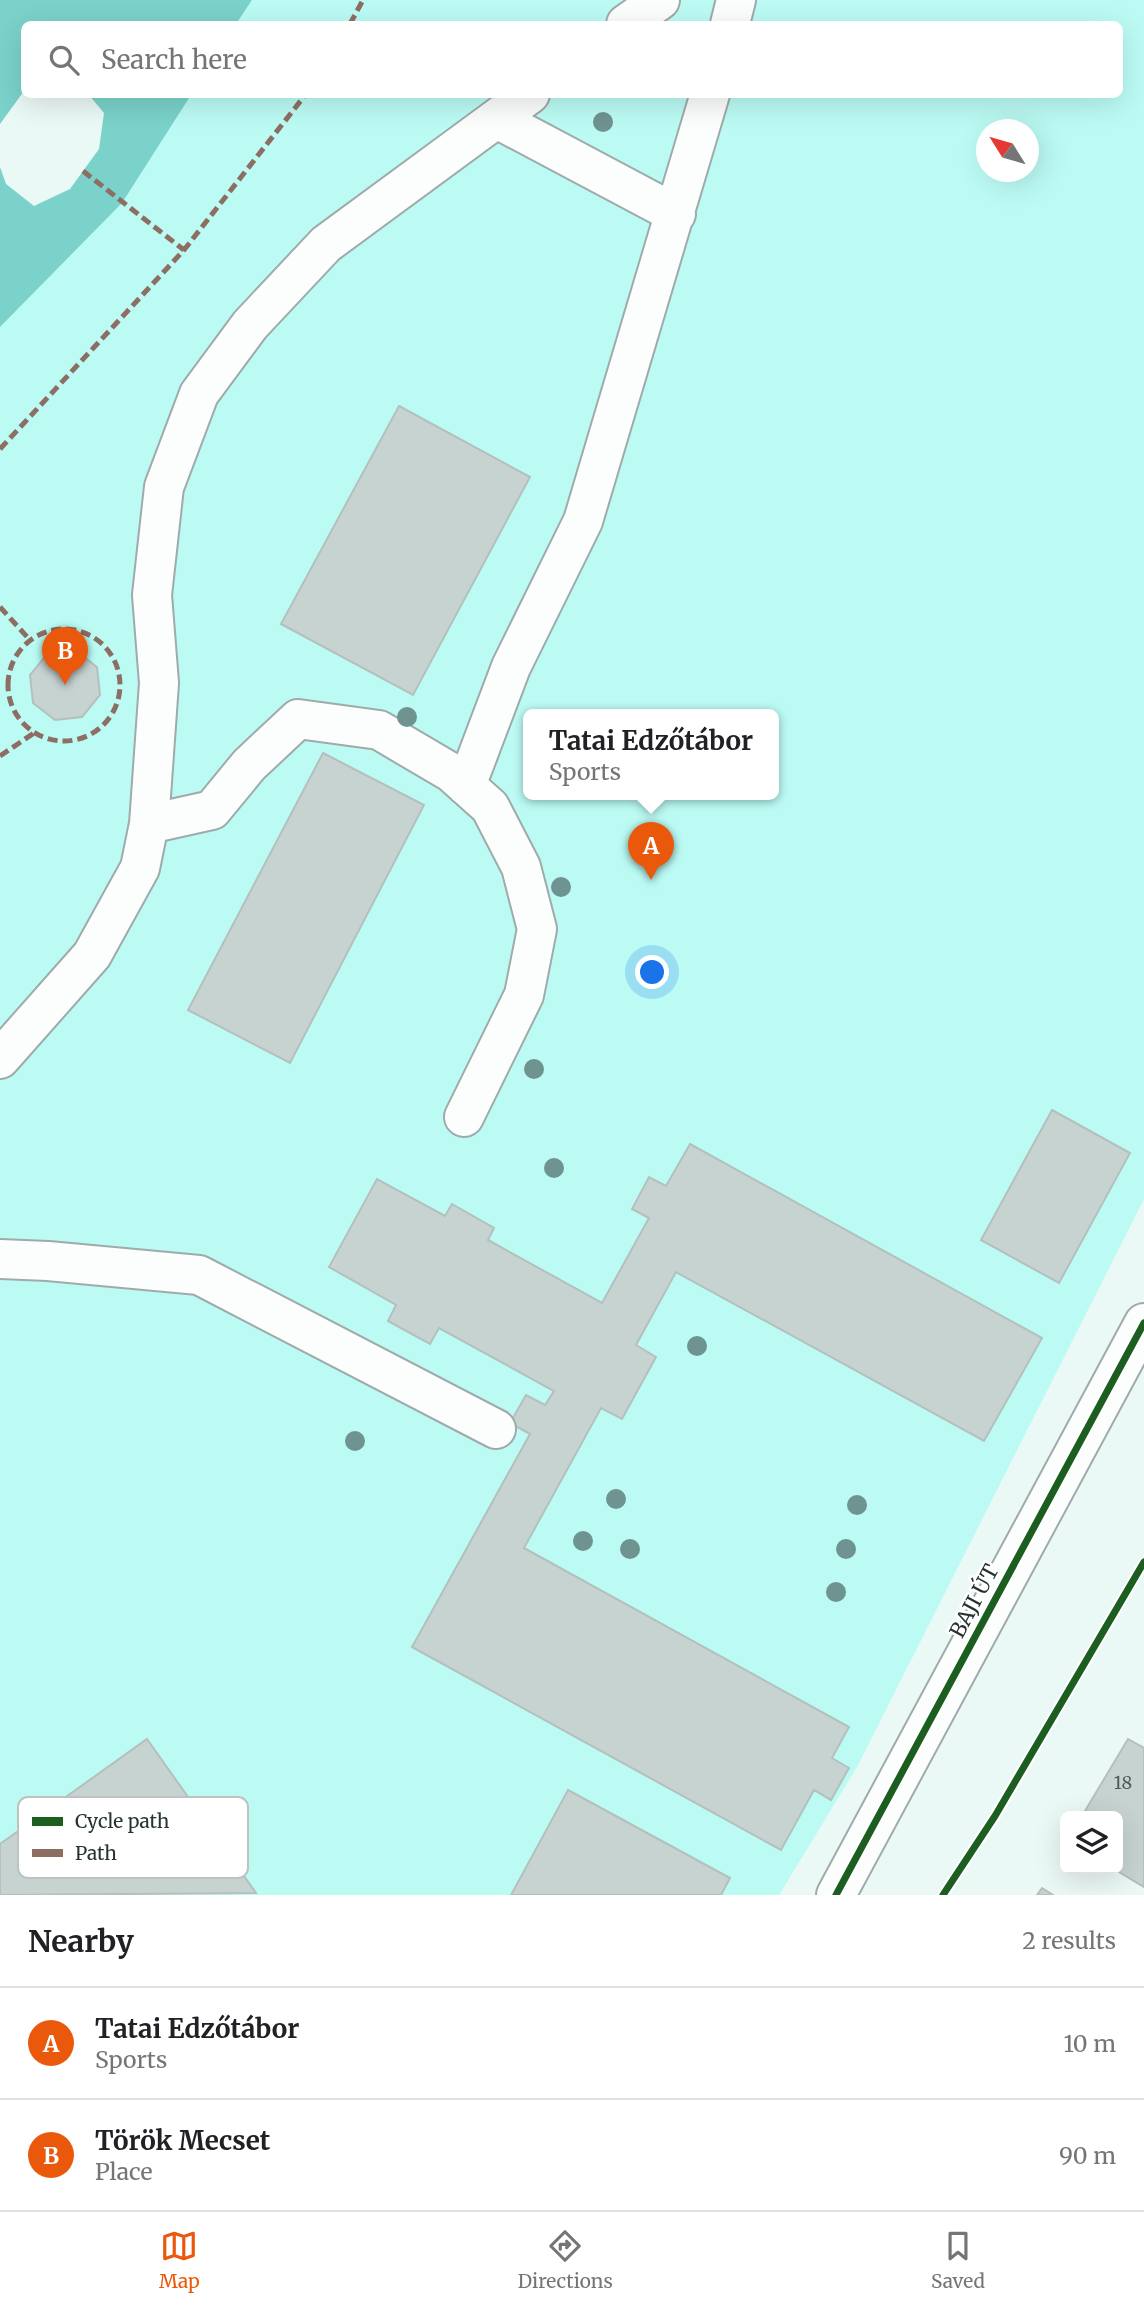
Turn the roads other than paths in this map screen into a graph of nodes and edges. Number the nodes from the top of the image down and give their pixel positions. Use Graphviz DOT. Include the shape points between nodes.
graph roads {
  1 [pos="660,0"];
  2 [pos="736,0"];
  3 [pos="630,21"];
  4 [pos="731,21"];
  5 [pos="525,98"];
  6 [pos="709,98"];
  7 [pos="497,119"];
  8 [pos="676,214"];
  9 [pos="466,786"];
  10 [pos="149,824"];
  11 [pos="0,1059"];
  12 [pos="464,1117"];
  13 [pos="0,1259"];
  14 [pos="1144,1323"];
  15 [pos="496,1429"];
  16 [pos="836,1895"];
  1 -- 3 [label="street"];
  2 -- 4 [label="street"];
  5 -- 7 [label="street"];
  6 -- 8 [label="street"];
  7 -- 8 [label="street"];
  7 -- 10 [label="street" via="326,244 250,325 199,394 164,487 156,555 152,595 159,683"];
  8 -- 9 [label="street" via="583,521 511,667"];
  9 -- 10 [label="street" via="379,730 298,719 249,765 212,810"];
  9 -- 12 [label="street" via="490,807 521,867 537,929 524,995"];
  10 -- 11 [label="street" via="140,868 92,955"];
  13 -- 15 [label="street" via="199,1275"];
  14 -- 16 [label="street, BAJI ÚT"];
}
